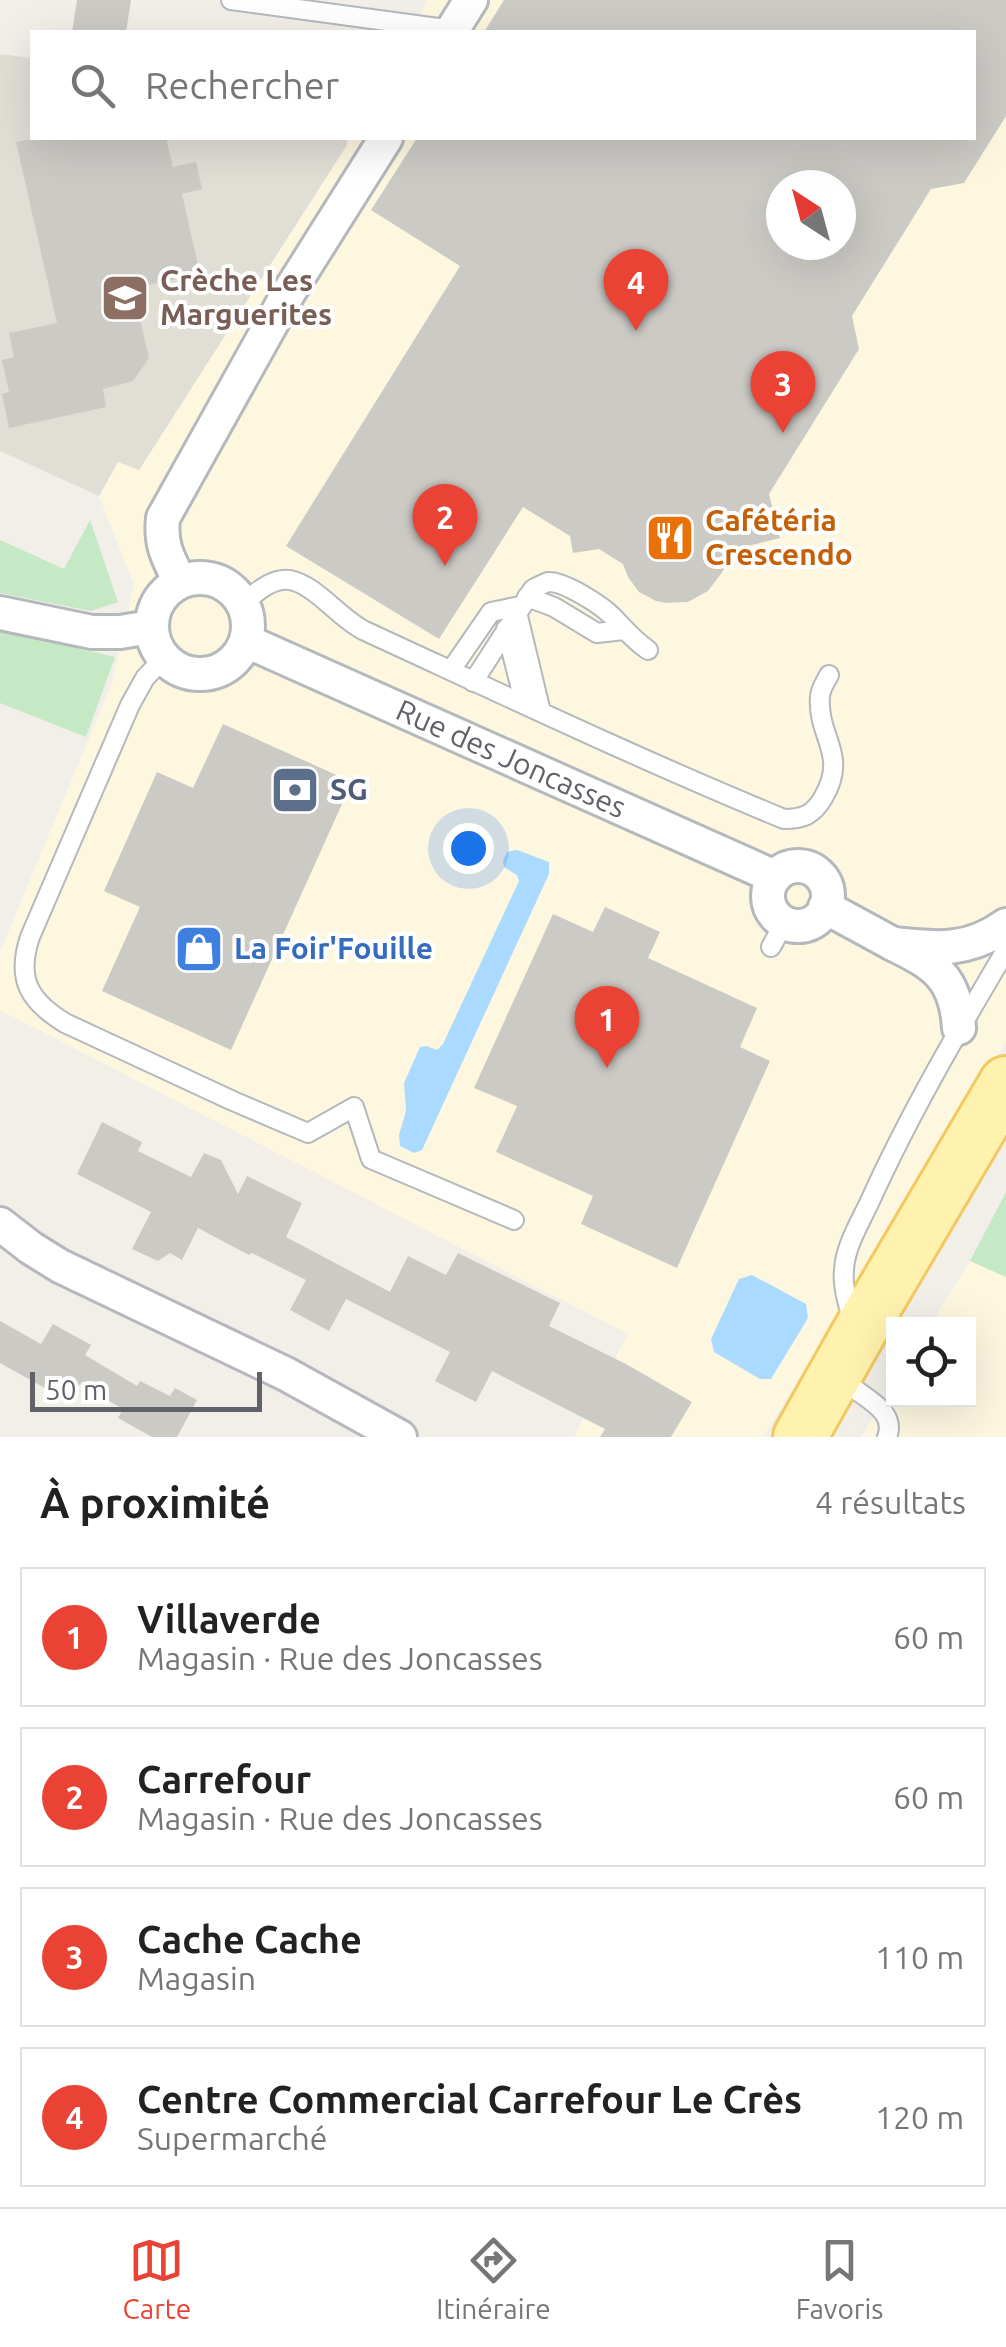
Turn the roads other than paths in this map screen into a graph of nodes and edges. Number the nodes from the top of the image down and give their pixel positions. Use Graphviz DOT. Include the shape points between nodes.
graph roads {
  1 [pos="231,0"];
  2 [pos="471,0"];
  3 [pos="445,30"];
  4 [pos="453,30"];
  5 [pos="385,140"];
  6 [pos="180,582"];
  7 [pos="243,603"];
  8 [pos="522,605"];
  9 [pos="0,614"];
  10 [pos="151,627"];
  11 [pos="506,630"];
  12 [pos="246,642"];
  13 [pos="648,650"];
  14 [pos="164,658"];
  15 [pos="451,670"];
  16 [pos="829,676"];
  17 [pos="473,682"];
  18 [pos="533,709"];
  19 [pos="775,878"];
  20 [pos="825,907"];
  21 [pos="1006,925"];
  22 [pos="893,944"];
  23 [pos="1006,950"];
  24 [pos="959,1028"];
  25 [pos="1006,1083"];
  26 [pos="1006,1130"];
  27 [pos="514,1220"];
  28 [pos="0,1224"];
  29 [pos="882,1329"];
  30 [pos="856,1390"];
  31 [pos="400,1437"];
  32 [pos="800,1437"];
  33 [pos="830,1437"];
  34 [pos="887,1437"];
  1 -- 3 [label="lane"];
  2 -- 4 [label="street"];
  5 -- 6 [label="street" via="290,292 164,518 165,551"];
  6 -- 7 [label="street" via="222,582"];
  6 -- 10 [label="street" via="159,600"];
  7 -- 12 [label="street"];
  7 -- 15 [label="lane" via="270,584 294,581 351,624"];
  8 -- 11 [label="lane"];
  8 -- 13 [label="lane" via="533,589 547,582 562,585 611,615"];
  8 -- 15 [label="lane" via="491,612"];
  8 -- 18 [label="lane"];
  9 -- 10 [label="street" via="92,632"];
  10 -- 14 [label="street"];
  11 -- 17 [label="lane"];
  11 -- 18 [label="lane"];
  12 -- 14 [label="street" via="230,664 205,674 175,668"];
  12 -- 19 [label="street, Rue des Joncasses"];
  14 -- 27 [label="lane" via="130,705 30,936 30,994 65,1023 308,1133 354,1106 370,1160"];
  15 -- 17 [label="lane"];
  16 -- 18 [label="lane" via="820,708 835,772 817,809 802,819 784,819"];
  17 -- 18 [label="lane"];
  19 -- 20 [label="street" via="798,866 816,872 826,888"];
  19 -- 20 [label="street" via="768,902 778,935 813,922"];
  20 -- 22 [label="street"];
  21 -- 22 [label="street" via="966,946"];
  22 -- 24 [label="street" via="940,971 958,1006"];
  23 -- 24 [label="lane"];
  24 -- 29 [label="lane" via="848,1249 845,1290"];
  25 -- 29 [label="main road"];
  26 -- 29 [label="main road"];
  28 -- 31 [label="street" via="60,1266 286,1374"];
  29 -- 30 [label="main road"];
  29 -- 32 [label="main road"];
  30 -- 33 [label="main road"];
  30 -- 34 [label="lane" via="887,1414"];
}
